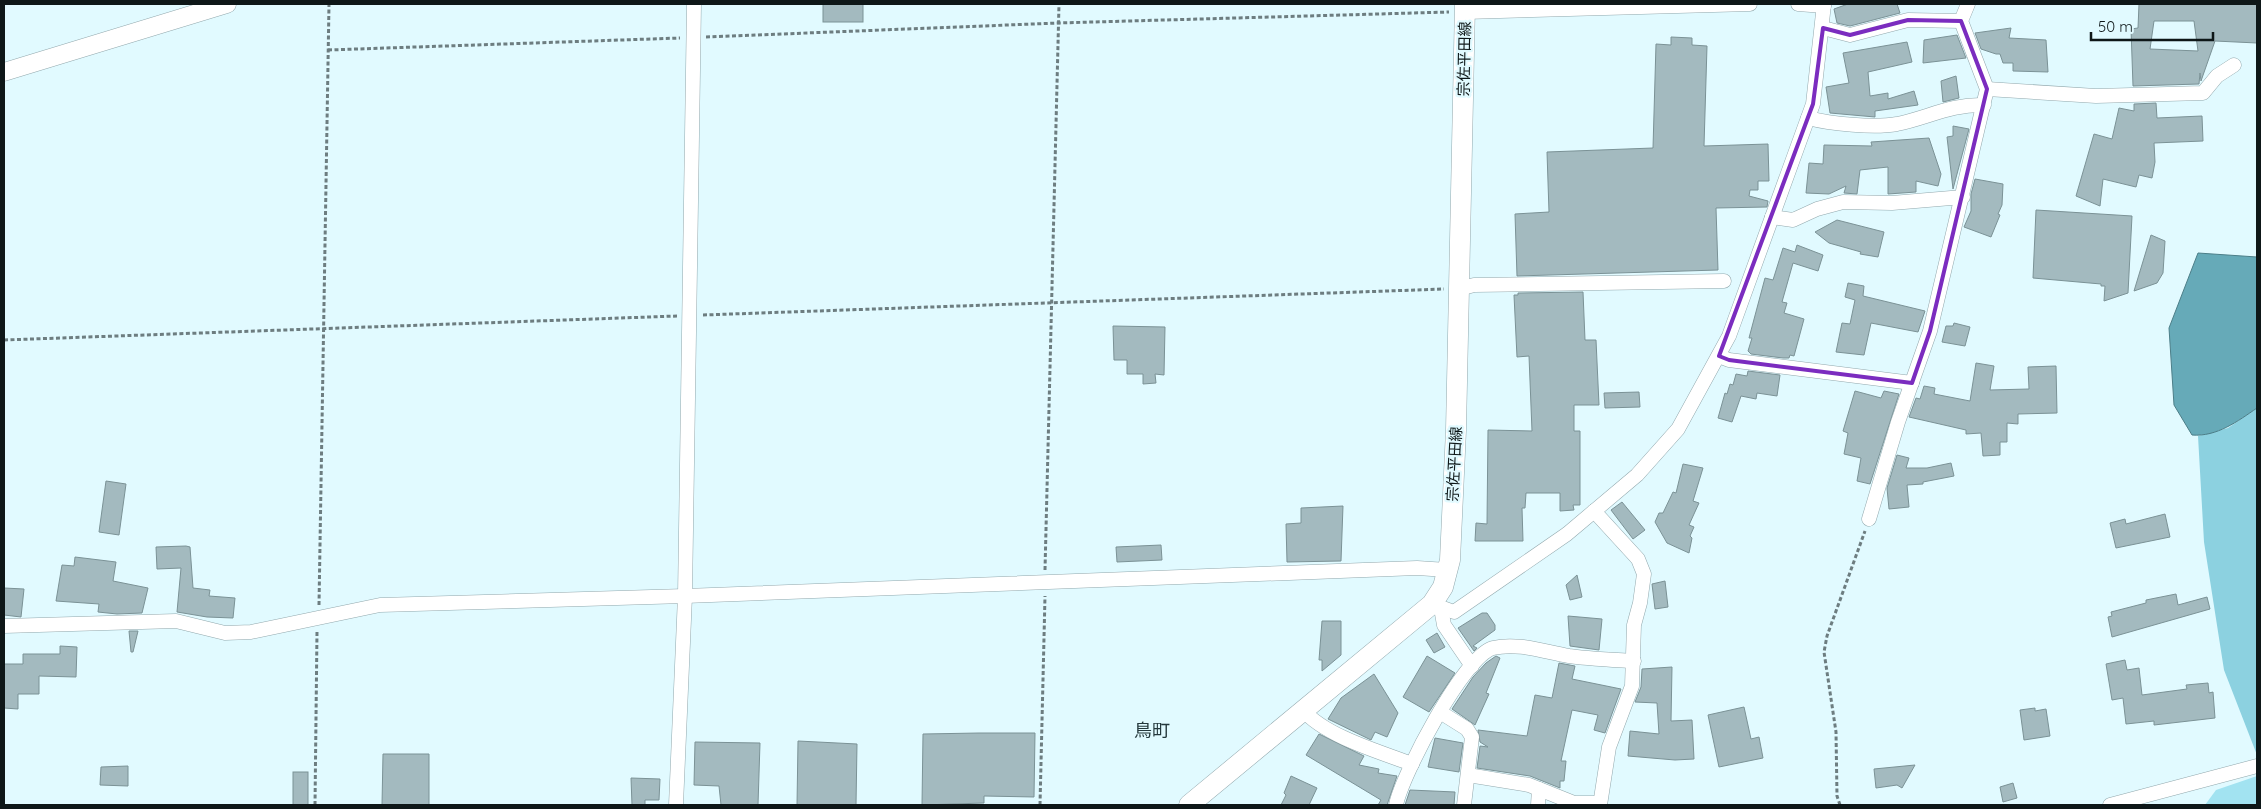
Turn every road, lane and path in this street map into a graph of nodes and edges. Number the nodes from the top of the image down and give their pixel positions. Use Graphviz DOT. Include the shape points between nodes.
graph roads {
  1 [pos="227,4"];
  2 [pos="329,4"];
  3 [pos="694,4"];
  4 [pos="1059,4"];
  5 [pos="1750,4"];
  6 [pos="1798,4"];
  7 [pos="1968,4"];
  8 [pos="1824,5"];
  9 [pos="1465,8"];
  10 [pos="1961,21"];
  11 [pos="1058,23"];
  12 [pos="1823,28"];
  13 [pos="694,37"];
  14 [pos="328,50"];
  15 [pos="2234,65"];
  16 [pos="4,72"];
  17 [pos="1987,89"];
  18 [pos="1984,104"];
  19 [pos="1808,118"];
  20 [pos="1963,197"];
  21 [pos="1772,217"];
  22 [pos="1724,281"];
  23 [pos="1459,289"];
  24 [pos="1052,302"];
  25 [pos="690,316"];
  26 [pos="322,329"];
  27 [pos="4,340"];
  28 [pos="1719,356"];
  29 [pos="1912,383"];
  30 [pos="1594,512"];
  31 [pos="1869,519"];
  32 [pos="1447,570"];
  33 [pos="1045,583"];
  34 [pos="685,596"];
  35 [pos="1436,606"];
  36 [pos="317,617"];
  37 [pos="4,626"];
  38 [pos="1634,661"];
  39 [pos="1472,666"];
  40 [pos="1303,710"];
  41 [pos="1440,712"];
  42 [pos="1412,764"];
  43 [pos="2257,766"];
  44 [pos="1468,775"];
  45 [pos="1539,789"];
  46 [pos="1600,804"];
  47 [pos="315,805"];
  48 [pos="676,805"];
  49 [pos="1040,805"];
  50 [pos="1189,805"];
  51 [pos="1396,805"];
  52 [pos="1464,805"];
  53 [pos="1538,805"];
  54 [pos="1840,805"];
  55 [pos="2110,805"];
  1 -- 16 [label="street"];
  2 -- 14 [label="path"];
  3 -- 13 [label="street"];
  4 -- 11 [label="path"];
  5 -- 9 [label="street"];
  6 -- 8 [label="street"];
  7 -- 10 [label="street"];
  8 -- 12 [label="street"];
  9 -- 11 [label="path"];
  9 -- 23 [label="main road, 宗佐平田線"];
  10 -- 12 [label="street" via="1908,20 1850,36"];
  10 -- 17 [label="street"];
  11 -- 13 [label="path"];
  11 -- 24 [label="path"];
  12 -- 19 [label="street" via="1813,104"];
  13 -- 14 [label="path"];
  13 -- 25 [label="street"];
  14 -- 26 [label="path"];
  15 -- 17 [label="street" via="2217,76 2203,93 2096,96"];
  17 -- 18 [label="street"];
  18 -- 19 [label="street" via="1967,104 1896,124 1854,124"];
  18 -- 20 [label="street"];
  19 -- 21 [label="street"];
  20 -- 21 [label="street" via="1892,203 1843,202 1793,220"];
  20 -- 29 [label="street" via="1930,331"];
  21 -- 28 [label="street"];
  22 -- 23 [label="street" via="1474,285"];
  23 -- 24 [label="path"];
  23 -- 32 [label="main road, 宗佐平田線" via="1456,430"];
  24 -- 25 [label="path"];
  24 -- 33 [label="path"];
  25 -- 26 [label="path"];
  25 -- 34 [label="street"];
  26 -- 27 [label="path"];
  26 -- 36 [label="path" via="320,601"];
  28 -- 29 [label="street" via="1729,360"];
  28 -- 30 [label="street" via="1678,429 1637,475"];
  29 -- 31 [label="street"];
  30 -- 35 [label="street" via="1454,612"];
  30 -- 38 [label="street" via="1638,559 1644,574 1634,625"];
  31 -- 54 [label="path" via="1824,652 1836,732 1837,796"];
  32 -- 33 [label="street" via="1417,568"];
  32 -- 35 [label="main road, 宗佐平田線"];
  33 -- 34 [label="street"];
  33 -- 49 [label="path"];
  34 -- 36 [label="street" via="380,605"];
  34 -- 48 [label="street"];
  35 -- 39 [label="street" via="1444,625"];
  35 -- 40 [label="main road, 宗佐平田線"];
  36 -- 37 [label="street" via="251,632 225,633 176,621"];
  36 -- 47 [label="path"];
  38 -- 39 [label="street" via="1571,656 1522,647 1492,648"];
  38 -- 46 [label="street" via="1632,686 1608,747"];
  39 -- 41 [label="street" via="1461,677"];
  40 -- 42 [label="street" via="1312,720 1362,746"];
  40 -- 50 [label="main road, 宗佐平田線"];
  41 -- 42 [label="street"];
  41 -- 44 [label="street" via="1467,729 1472,737"];
  42 -- 51 [label="street"];
  43 -- 55 [label="street"];
  44 -- 45 [label="street"];
  44 -- 52 [label="street"];
  45 -- 46 [label="street" via="1574,803"];
  45 -- 53 [label="street"];
}
